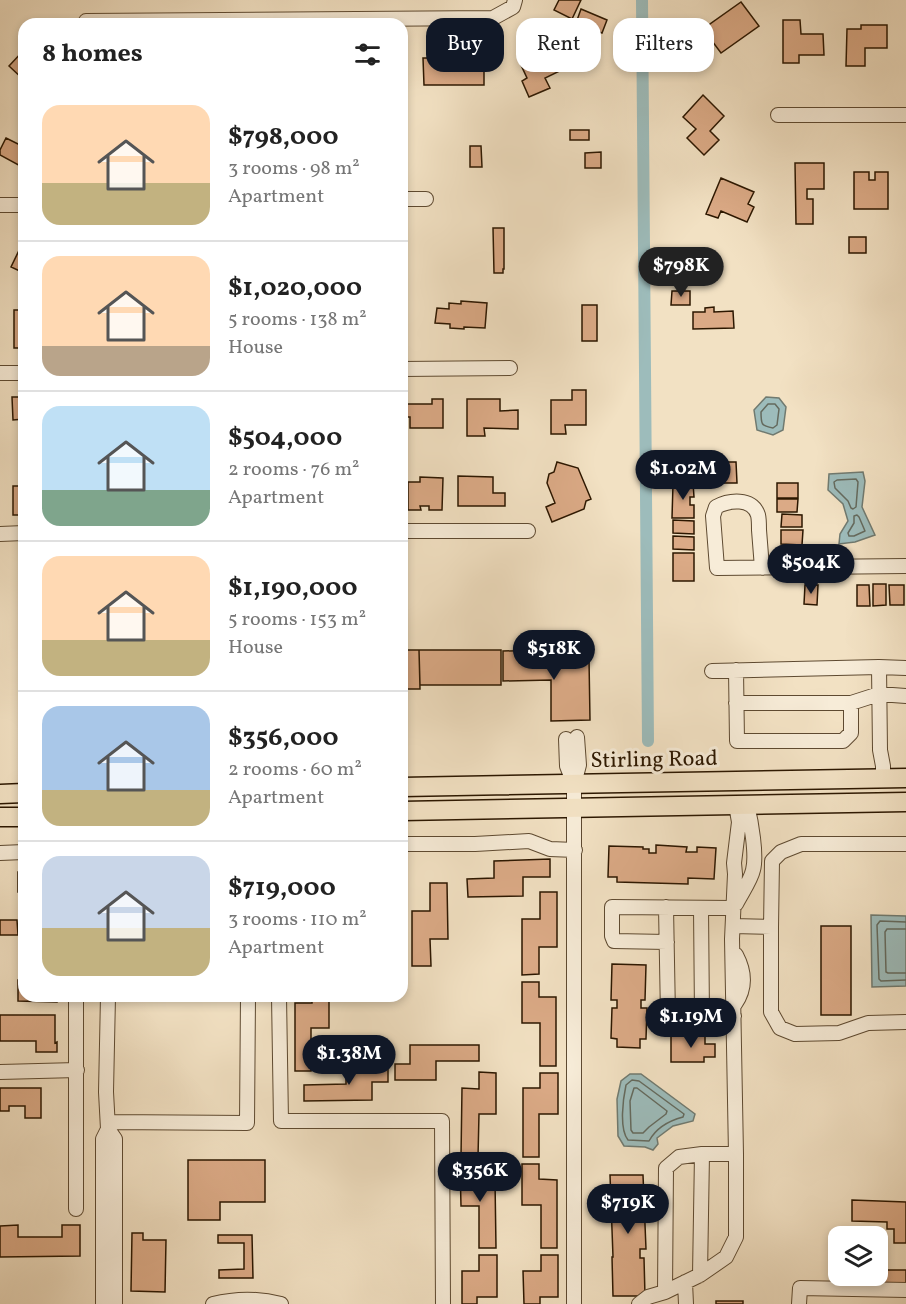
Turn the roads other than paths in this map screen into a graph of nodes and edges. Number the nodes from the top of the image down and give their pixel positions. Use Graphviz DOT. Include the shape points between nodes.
graph roads {
  1 [pos="514,4"];
  2 [pos="408,19"];
  3 [pos="778,115"];
  4 [pos="906,115"];
  5 [pos="426,198"];
  6 [pos="408,199"];
  7 [pos="18,204"];
  8 [pos="0,205"];
  9 [pos="510,368"];
  10 [pos="408,369"];
  11 [pos="0,373"];
  12 [pos="18,373"];
  13 [pos="408,531"];
  14 [pos="528,531"];
  15 [pos="18,533"];
  16 [pos="0,534"];
  17 [pos="906,566"];
  18 [pos="762,568"];
  19 [pos="879,667"];
  20 [pos="906,668"];
  21 [pos="736,670"];
  22 [pos="712,671"];
  23 [pos="879,694"];
  24 [pos="906,696"];
  25 [pos="736,703"];
  26 [pos="851,703"];
  27 [pos="571,738"];
  28 [pos="883,778"];
  29 [pos="906,778"];
  30 [pos="574,784"];
  31 [pos="408,787"];
  32 [pos="18,793"];
  33 [pos="0,794"];
  34 [pos="906,802"];
  35 [pos="742,805"];
  36 [pos="574,808"];
  37 [pos="408,811"];
  38 [pos="0,817"];
  39 [pos="18,817"];
  40 [pos="408,844"];
  41 [pos="906,844"];
  42 [pos="575,850"];
  43 [pos="18,852"];
  44 [pos="0,853"];
  45 [pos="734,903"];
  46 [pos="666,907"];
  47 [pos="702,908"];
  48 [pos="732,926"];
  49 [pos="771,927"];
  50 [pos="667,942"];
  51 [pos="76,1002"];
  52 [pos="108,1002"];
  53 [pos="248,1002"];
  54 [pos="279,1002"];
  55 [pos="734,1011"];
  56 [pos="702,1016"];
  57 [pos="906,1022"];
  58 [pos="77,1070"];
  59 [pos="0,1072"];
  60 [pos="108,1126"];
  61 [pos="702,1154"];
  62 [pos="736,1154"];
  63 [pos="76,1209"];
  64 [pos="109,1212"];
  65 [pos="700,1275"];
  66 [pos="686,1282"];
  67 [pos="842,1289"];
  68 [pos="906,1290"];
  69 [pos="665,1292"];
  70 [pos="873,1297"];
  71 [pos="645,1302"];
  72 [pos="103,1304"];
  73 [pos="115,1304"];
  74 [pos="213,1304"];
  75 [pos="281,1304"];
  76 [pos="443,1304"];
  77 [pos="574,1304"];
  78 [pos="686,1304"];
  79 [pos="799,1304"];
  80 [pos="841,1304"];
  1 -- 2 [label="street" via="494,18"];
  3 -- 4 [label="street"];
  5 -- 6 [label="street"];
  7 -- 8 [label="street"];
  9 -- 10 [label="street"];
  11 -- 12 [label="street"];
  13 -- 14 [label="street"];
  15 -- 16 [label="street"];
  17 -- 18 [label="street"];
  18 -- 18 [label="street" via="758,515 753,507 744,502 717,507 713,516 717,568"];
  19 -- 20 [label="street"];
  19 -- 21 [label="street"];
  19 -- 23 [label="street"];
  21 -- 22 [label="street"];
  21 -- 25 [label="street"];
  23 -- 24 [label="street"];
  23 -- 26 [label="street"];
  23 -- 28 [label="street"];
  25 -- 26 [label="street"];
  25 -- 26 [label="street" via="737,741 843,741 851,733"];
  27 -- 30 [label="street" via="567,766"];
  28 -- 29 [label="main road, Stirling Road"];
  28 -- 30 [label="main road, Stirling Road"];
  30 -- 31 [label="main road, Stirling Road"];
  30 -- 36 [label="street"];
  32 -- 33 [label="main road"];
  34 -- 35 [label="main road"];
  35 -- 36 [label="main road"];
  35 -- 45 [label="street" via="734,863"];
  35 -- 45 [label="street" via="752,830 753,871"];
  36 -- 37 [label="main road"];
  36 -- 42 [label="street"];
  38 -- 39 [label="main road"];
  40 -- 42 [label="street" via="529,841 550,849"];
  41 -- 49 [label="street" via="801,844 781,852 772,861"];
  42 -- 77 [label="street"];
  43 -- 44 [label="street"];
  45 -- 47 [label="street"];
  45 -- 48 [label="street"];
  46 -- 47 [label="street"];
  46 -- 50 [label="street"];
  46 -- 50 [label="street" via="612,907 612,936 614,941"];
  47 -- 56 [label="street"];
  48 -- 49 [label="street"];
  48 -- 55 [label="street"];
  49 -- 57 [label="street" via="771,1012 780,1028 795,1034 839,1033 868,1023"];
  50 -- 56 [label="street" via="668,1016"];
  51 -- 58 [label="street"];
  52 -- 60 [label="street"];
  53 -- 60 [label="street" via="247,1123"];
  54 -- 76 [label="street" via="281,1121 442,1121"];
  55 -- 56 [label="street"];
  55 -- 62 [label="street"];
  58 -- 59 [label="street"];
  58 -- 63 [label="street"];
  60 -- 64 [label="street" via="115,1139"];
  61 -- 62 [label="street"];
  61 -- 65 [label="street"];
  61 -- 69 [label="street" via="679,1157 666,1168"];
  62 -- 65 [label="street" via="736,1237 726,1257"];
  64 -- 72 [label="street"];
  64 -- 73 [label="street"];
  65 -- 66 [label="street"];
  66 -- 69 [label="street"];
  66 -- 78 [label="street"];
  67 -- 70 [label="street"];
  67 -- 79 [label="street" via="800,1288"];
  67 -- 80 [label="street"];
  68 -- 70 [label="street"];
  69 -- 71 [label="street"];
  74 -- 75 [label="street" via="230,1299 265,1299"];
}
